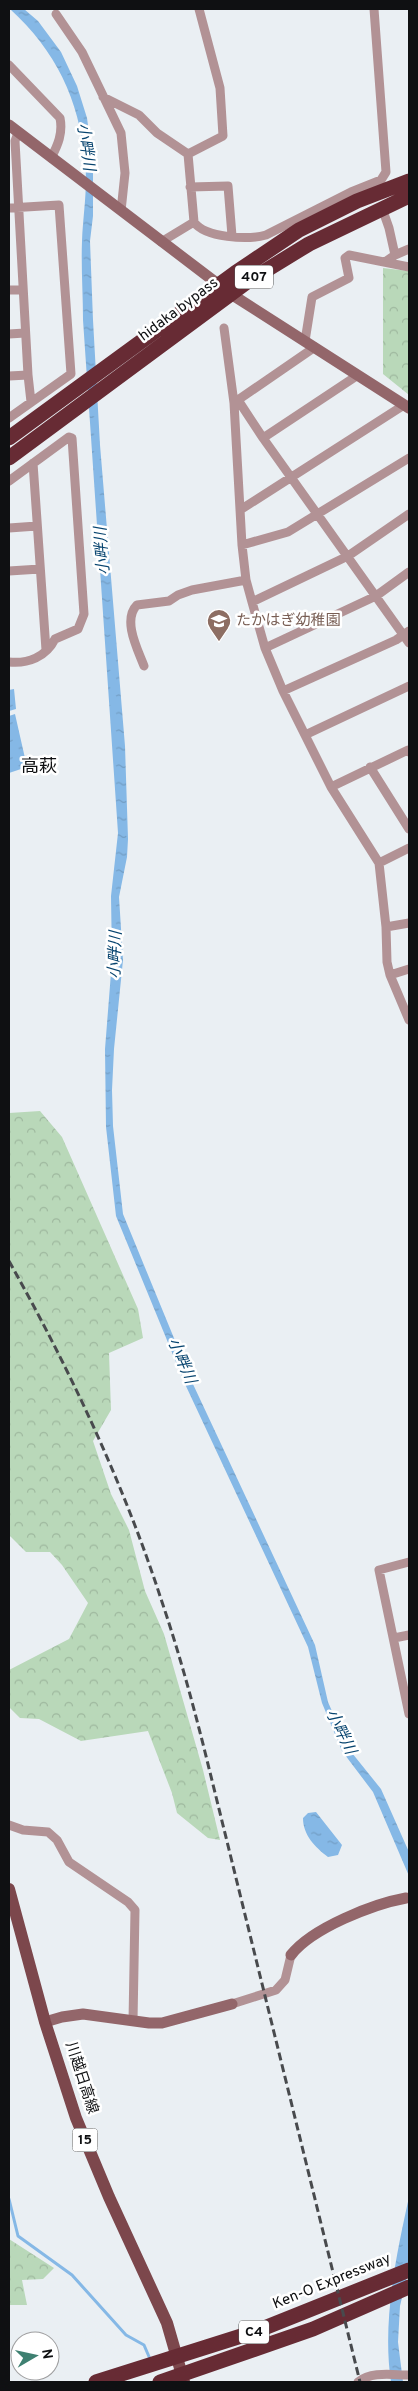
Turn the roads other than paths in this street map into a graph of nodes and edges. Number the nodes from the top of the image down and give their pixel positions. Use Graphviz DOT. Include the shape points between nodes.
graph roads {
  1 [pos="199,9"];
  2 [pos="374,9"];
  3 [pos="56,14"];
  4 [pos="9,66"];
  5 [pos="103,97"];
  6 [pos="9,125"];
  7 [pos="18,133"];
  8 [pos="188,154"];
  9 [pos="52,158"];
  10 [pos="409,181"];
  11 [pos="190,187"];
  12 [pos="409,196"];
  13 [pos="13,208"];
  14 [pos="382,208"];
  15 [pos="121,211"];
  16 [pos="194,222"];
  17 [pos="232,236"];
  18 [pos="161,242"];
  19 [pos="409,249"];
  20 [pos="395,255"];
  21 [pos="385,262"];
  22 [pos="409,267"];
  23 [pos="225,289"];
  24 [pos="9,290"];
  25 [pos="22,290"];
  26 [pos="224,328"];
  27 [pos="25,333"];
  28 [pos="9,334"];
  29 [pos="310,344"];
  30 [pos="28,375"];
  31 [pos="358,375"];
  32 [pos="9,376"];
  33 [pos="236,401"];
  34 [pos="31,402"];
  35 [pos="407,407"];
  36 [pos="9,418"];
  37 [pos="9,438"];
  38 [pos="263,438"];
  39 [pos="9,458"];
  40 [pos="409,458"];
  41 [pos="33,463"];
  42 [pos="291,478"];
  43 [pos="9,481"];
  44 [pos="240,510"];
  45 [pos="409,514"];
  46 [pos="318,516"];
  47 [pos="37,526"];
  48 [pos="9,528"];
  49 [pos="242,544"];
  50 [pos="348,556"];
  51 [pos="40,569"];
  52 [pos="9,571"];
  53 [pos="409,572"];
  54 [pos="246,580"];
  55 [pos="376,596"];
  56 [pos="252,602"];
  57 [pos="406,633"];
  58 [pos="409,643"];
  59 [pos="265,648"];
  60 [pos="46,650"];
  61 [pos="9,662"];
  62 [pos="144,666"];
  63 [pos="409,686"];
  64 [pos="283,691"];
  65 [pos="305,736"];
  66 [pos="409,752"];
  67 [pos="370,767"];
  68 [pos="331,787"];
  69 [pos="409,829"];
  70 [pos="409,848"];
  71 [pos="379,863"];
  72 [pos="409,923"];
  73 [pos="386,927"];
  74 [pos="409,969"];
  75 [pos="390,975"];
  76 [pos="409,1020"];
  77 [pos="409,1562"];
  78 [pos="409,1635"];
  79 [pos="394,1638"];
  80 [pos="409,1714"];
  81 [pos="9,1824"];
  82 [pos="9,1889"];
  83 [pos="408,1898"];
  84 [pos="292,1954"];
  85 [pos="232,2004"];
  86 [pos="134,2021"];
  87 [pos="45,2022"];
  88 [pos="409,2270"];
  89 [pos="409,2288"];
  90 [pos="409,2375"];
  91 [pos="96,2382"];
  92 [pos="160,2382"];
  93 [pos="184,2382"];
  94 [pos="358,2382"];
  1 -- 8 [label="street" via="220,88 223,136"];
  2 -- 17 [label="street" via="386,172 381,180 350,192 266,235"];
  3 -- 5 [label="street" via="82,52"];
  4 -- 9 [label="street" via="60,118 62,128"];
  5 -- 8 [label="street" via="138,115 157,133"];
  5 -- 15 [label="street" via="121,134 125,173"];
  6 -- 7 [label="street"];
  7 -- 9 [label="street"];
  7 -- 13 [label="street"];
  8 -- 11 [label="street"];
  9 -- 15 [label="street"];
  10 -- 23 [label="highway, hidaka bypass / 407" via="356,201 299,230"];
  11 -- 16 [label="street"];
  11 -- 17 [label="street" via="228,186"];
  12 -- 14 [label="highway, hidaka bypass / 407"];
  13 -- 25 [label="street"];
  13 -- 34 [label="street" via="59,205 70,374"];
  14 -- 20 [label="street"];
  14 -- 23 [label="highway, hidaka bypass / 407" via="309,244 247,282"];
  15 -- 18 [label="street"];
  16 -- 17 [label="street" via="207,232"];
  16 -- 18 [label="street"];
  18 -- 23 [label="street"];
  19 -- 20 [label="street"];
  20 -- 21 [label="street"];
  21 -- 22 [label="street"];
  21 -- 29 [label="street" via="349,255 345,258 349,278 312,298"];
  23 -- 29 [label="street"];
  23 -- 37 [label="highway, hidaka bypass / 407" via="112,362"];
  23 -- 39 [label="highway, hidaka bypass / 407" via="113,382"];
  24 -- 25 [label="street"];
  25 -- 27 [label="street"];
  26 -- 33 [label="street"];
  27 -- 28 [label="street"];
  27 -- 30 [label="street"];
  29 -- 31 [label="street"];
  29 -- 33 [label="street"];
  30 -- 32 [label="street"];
  30 -- 34 [label="street"];
  31 -- 35 [label="street"];
  31 -- 38 [label="street"];
  33 -- 38 [label="street"];
  33 -- 44 [label="street"];
  34 -- 36 [label="street"];
  35 -- 42 [label="street"];
  38 -- 42 [label="street"];
  40 -- 46 [label="street"];
  41 -- 43 [label="street"];
  41 -- 47 [label="street"];
  41 -- 60 [label="street" via="72,438 84,614 78,629 55,639"];
  42 -- 44 [label="street"];
  42 -- 46 [label="street"];
  44 -- 49 [label="street"];
  45 -- 50 [label="street"];
  46 -- 49 [label="street" via="288,532"];
  46 -- 50 [label="street"];
  47 -- 48 [label="street"];
  47 -- 51 [label="street"];
  49 -- 54 [label="street"];
  50 -- 55 [label="street"];
  50 -- 56 [label="street"];
  51 -- 52 [label="street"];
  51 -- 60 [label="street"];
  53 -- 55 [label="street"];
  54 -- 56 [label="street"];
  54 -- 62 [label="street" via="192,590 169,601 137,605 132,614 131,630"];
  55 -- 57 [label="street"];
  55 -- 59 [label="street"];
  56 -- 59 [label="street"];
  57 -- 58 [label="street"];
  57 -- 64 [label="street"];
  59 -- 64 [label="street"];
  60 -- 61 [label="street" via="23,663"];
  63 -- 65 [label="street"];
  64 -- 65 [label="street"];
  65 -- 68 [label="street"];
  66 -- 67 [label="street"];
  67 -- 68 [label="street"];
  67 -- 69 [label="street"];
  68 -- 71 [label="street"];
  70 -- 71 [label="street"];
  71 -- 73 [label="street"];
  72 -- 73 [label="street"];
  73 -- 75 [label="street"];
  74 -- 75 [label="street"];
  75 -- 76 [label="street"];
  77 -- 79 [label="street" via="379,1570"];
  78 -- 79 [label="street"];
  79 -- 80 [label="street"];
  81 -- 86 [label="street" via="23,1830 48,1832 57,1840 69,1862 136,1910"];
  82 -- 87 [label="main road, 川越日高線 / 15"];
  83 -- 84 [label="street" via="348,1916 298,1946"];
  84 -- 85 [label="street" via="285,1980 276,1990"];
  85 -- 86 [label="street" via="173,2021"];
  86 -- 87 [label="street" via="83,2014"];
  87 -- 93 [label="main road, 川越日高線 / 15" via="76,2118 167,2323"];
  88 -- 91 [label="highway, Ken-O Expressway / C4" via="254,2332"];
  89 -- 92 [label="highway, C4" via="313,2329"];
  90 -- 94 [label="street" via="365,2377"];
}
